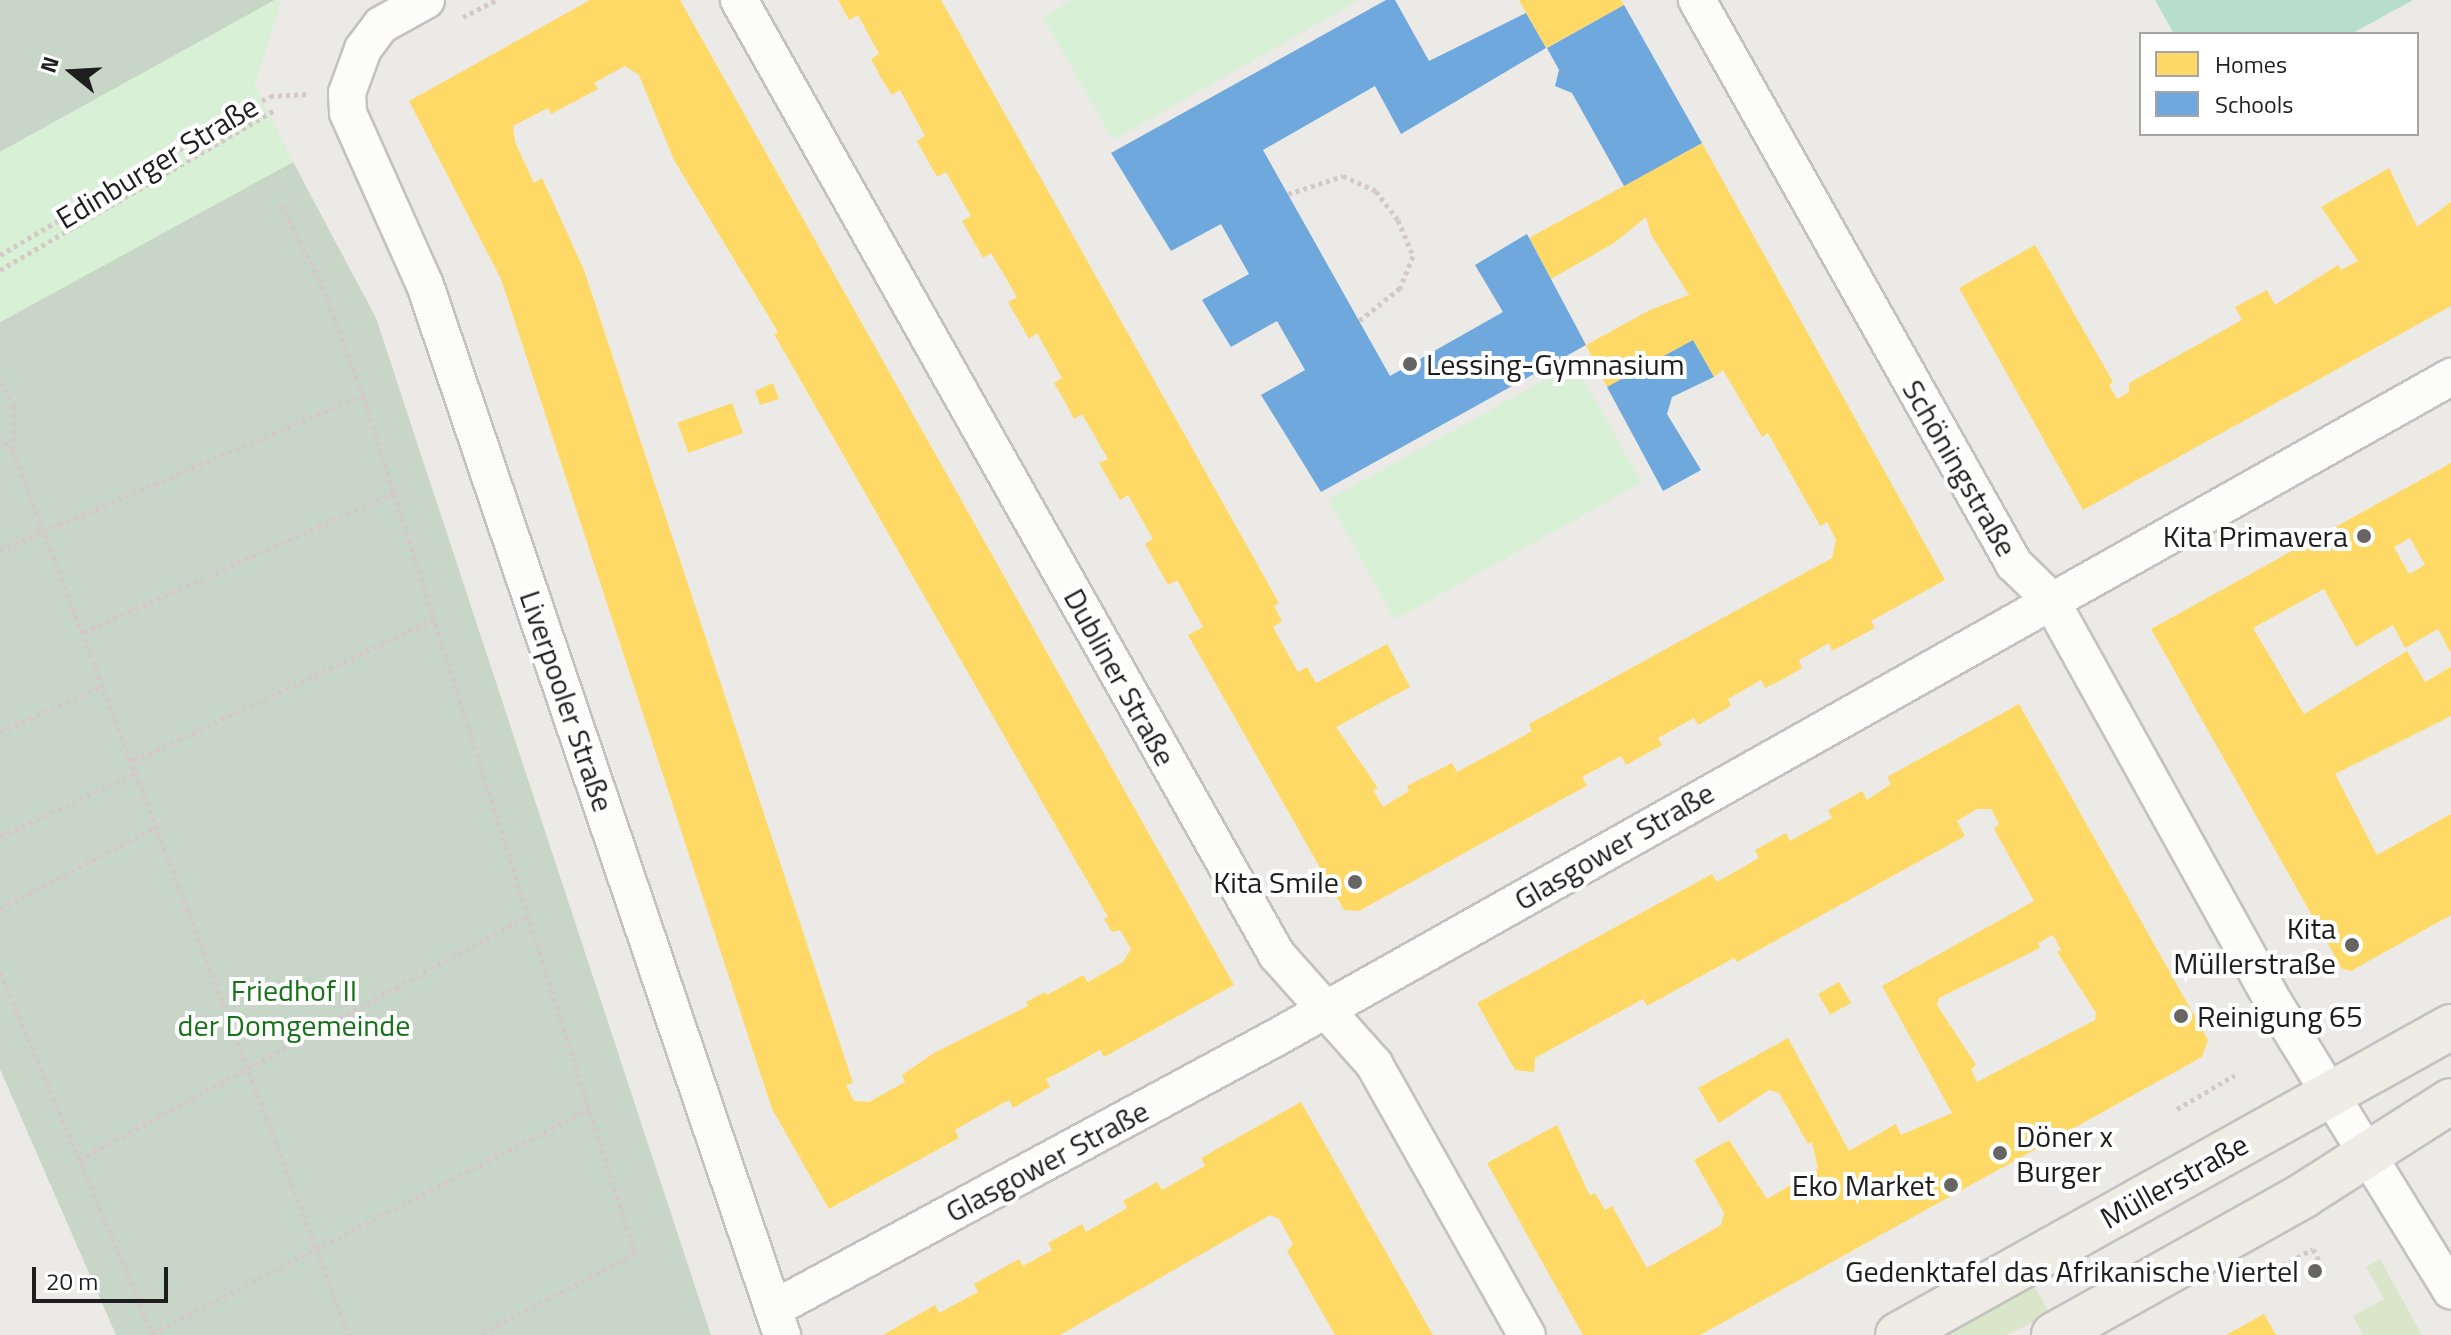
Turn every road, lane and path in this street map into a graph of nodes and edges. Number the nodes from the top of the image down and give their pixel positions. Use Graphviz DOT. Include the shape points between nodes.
graph roads {
  1 [pos="426,0"];
  2 [pos="739,0"];
  3 [pos="1697,0"];
  4 [pos="353,73"];
  5 [pos="277,109"];
  6 [pos="1288,194"];
  7 [pos="281,205"];
  8 [pos="0,255"];
  9 [pos="0,270"];
  10 [pos="1359,321"];
  11 [pos="2451,377"];
  12 [pos="0,382"];
  13 [pos="363,395"];
  14 [pos="0,438"];
  15 [pos="13,451"];
  16 [pos="393,493"];
  17 [pos="45,530"];
  18 [pos="0,550"];
  19 [pos="2050,599"];
  20 [pos="434,619"];
  21 [pos="84,632"];
  22 [pos="105,685"];
  23 [pos="0,732"];
  24 [pos="134,761"];
  25 [pos="138,772"];
  26 [pos="159,825"];
  27 [pos="0,837"];
  28 [pos="0,909"];
  29 [pos="528,916"];
  30 [pos="0,972"];
  31 [pos="1325,1010"];
  32 [pos="2451,1027"];
  33 [pos="243,1067"];
  34 [pos="2235,1075"];
  35 [pos="2331,1094"];
  36 [pos="2451,1101"];
  37 [pos="589,1109"];
  38 [pos="2177,1109"];
  39 [pos="2368,1154"];
  40 [pos="79,1160"];
  41 [pos="315,1250"];
  42 [pos="2321,1264"];
  43 [pos="2269,1273"];
  44 [pos="2451,1290"];
  45 [pos="778,1322"];
  46 [pos="152,1334"];
  47 [pos="349,1335"];
  48 [pos="478,1335"];
  49 [pos="1527,1335"];
  50 [pos="1898,1335"];
  51 [pos="2054,1335"];
  1 -- 4 [label="street" via="381,25"];
  2 -- 31 [label="street, Dubliner Straße" via="1277,955"];
  3 -- 19 [label="street, Schöningstraße" via="2014,564"];
  4 -- 8 [label="path, Edinburger Straße" via="310,93 270,96"];
  4 -- 45 [label="street, Liverpooler Straße" via="348,113 425,285"];
  5 -- 9 [label="path"];
  6 -- 10 [label="path" via="1343,176 1376,191 1398,220 1413,256 1400,288"];
  7 -- 13 [label="path" via="319,278"];
  11 -- 19 [label="street, Glasgower Straße"];
  12 -- 15 [label="path" via="14,406"];
  13 -- 16 [label="path"];
  13 -- 17 [label="path"];
  14 -- 15 [label="path"];
  15 -- 17 [label="path"];
  16 -- 20 [label="path"];
  16 -- 21 [label="path"];
  17 -- 18 [label="path"];
  17 -- 21 [label="path"];
  19 -- 31 [label="street, Glasgower Straße"];
  19 -- 35 [label="street, Schöningstraße" via="2276,1006"];
  20 -- 24 [label="path"];
  20 -- 29 [label="path"];
  21 -- 22 [label="path"];
  22 -- 23 [label="path"];
  22 -- 24 [label="path"];
  24 -- 25 [label="path"];
  25 -- 26 [label="path"];
  25 -- 27 [label="path"];
  26 -- 28 [label="path"];
  26 -- 33 [label="path"];
  29 -- 33 [label="path"];
  29 -- 37 [label="path"];
  30 -- 40 [label="path"];
  31 -- 45 [label="street, Glasgower Straße"];
  31 -- 49 [label="street, Dubliner Straße" via="1374,1064"];
  32 -- 35 [label="main road, Müllerstraße"];
  33 -- 40 [label="path"];
  33 -- 41 [label="path"];
  34 -- 38 [label="path"];
  35 -- 39 [label="street, Schöningstraße"];
  35 -- 50 [label="main road, Müllerstraße"];
  36 -- 39 [label="main road"];
  37 -- 41 [label="path"];
  37 -- 48 [label="path" via="635,1254"];
  39 -- 44 [label="street, Schöningstraße"];
  39 -- 51 [label="main road"];
  40 -- 46 [label="path"];
  41 -- 46 [label="path"];
  41 -- 47 [label="path"];
  42 -- 43 [label="path" via="2313,1249"];
}
